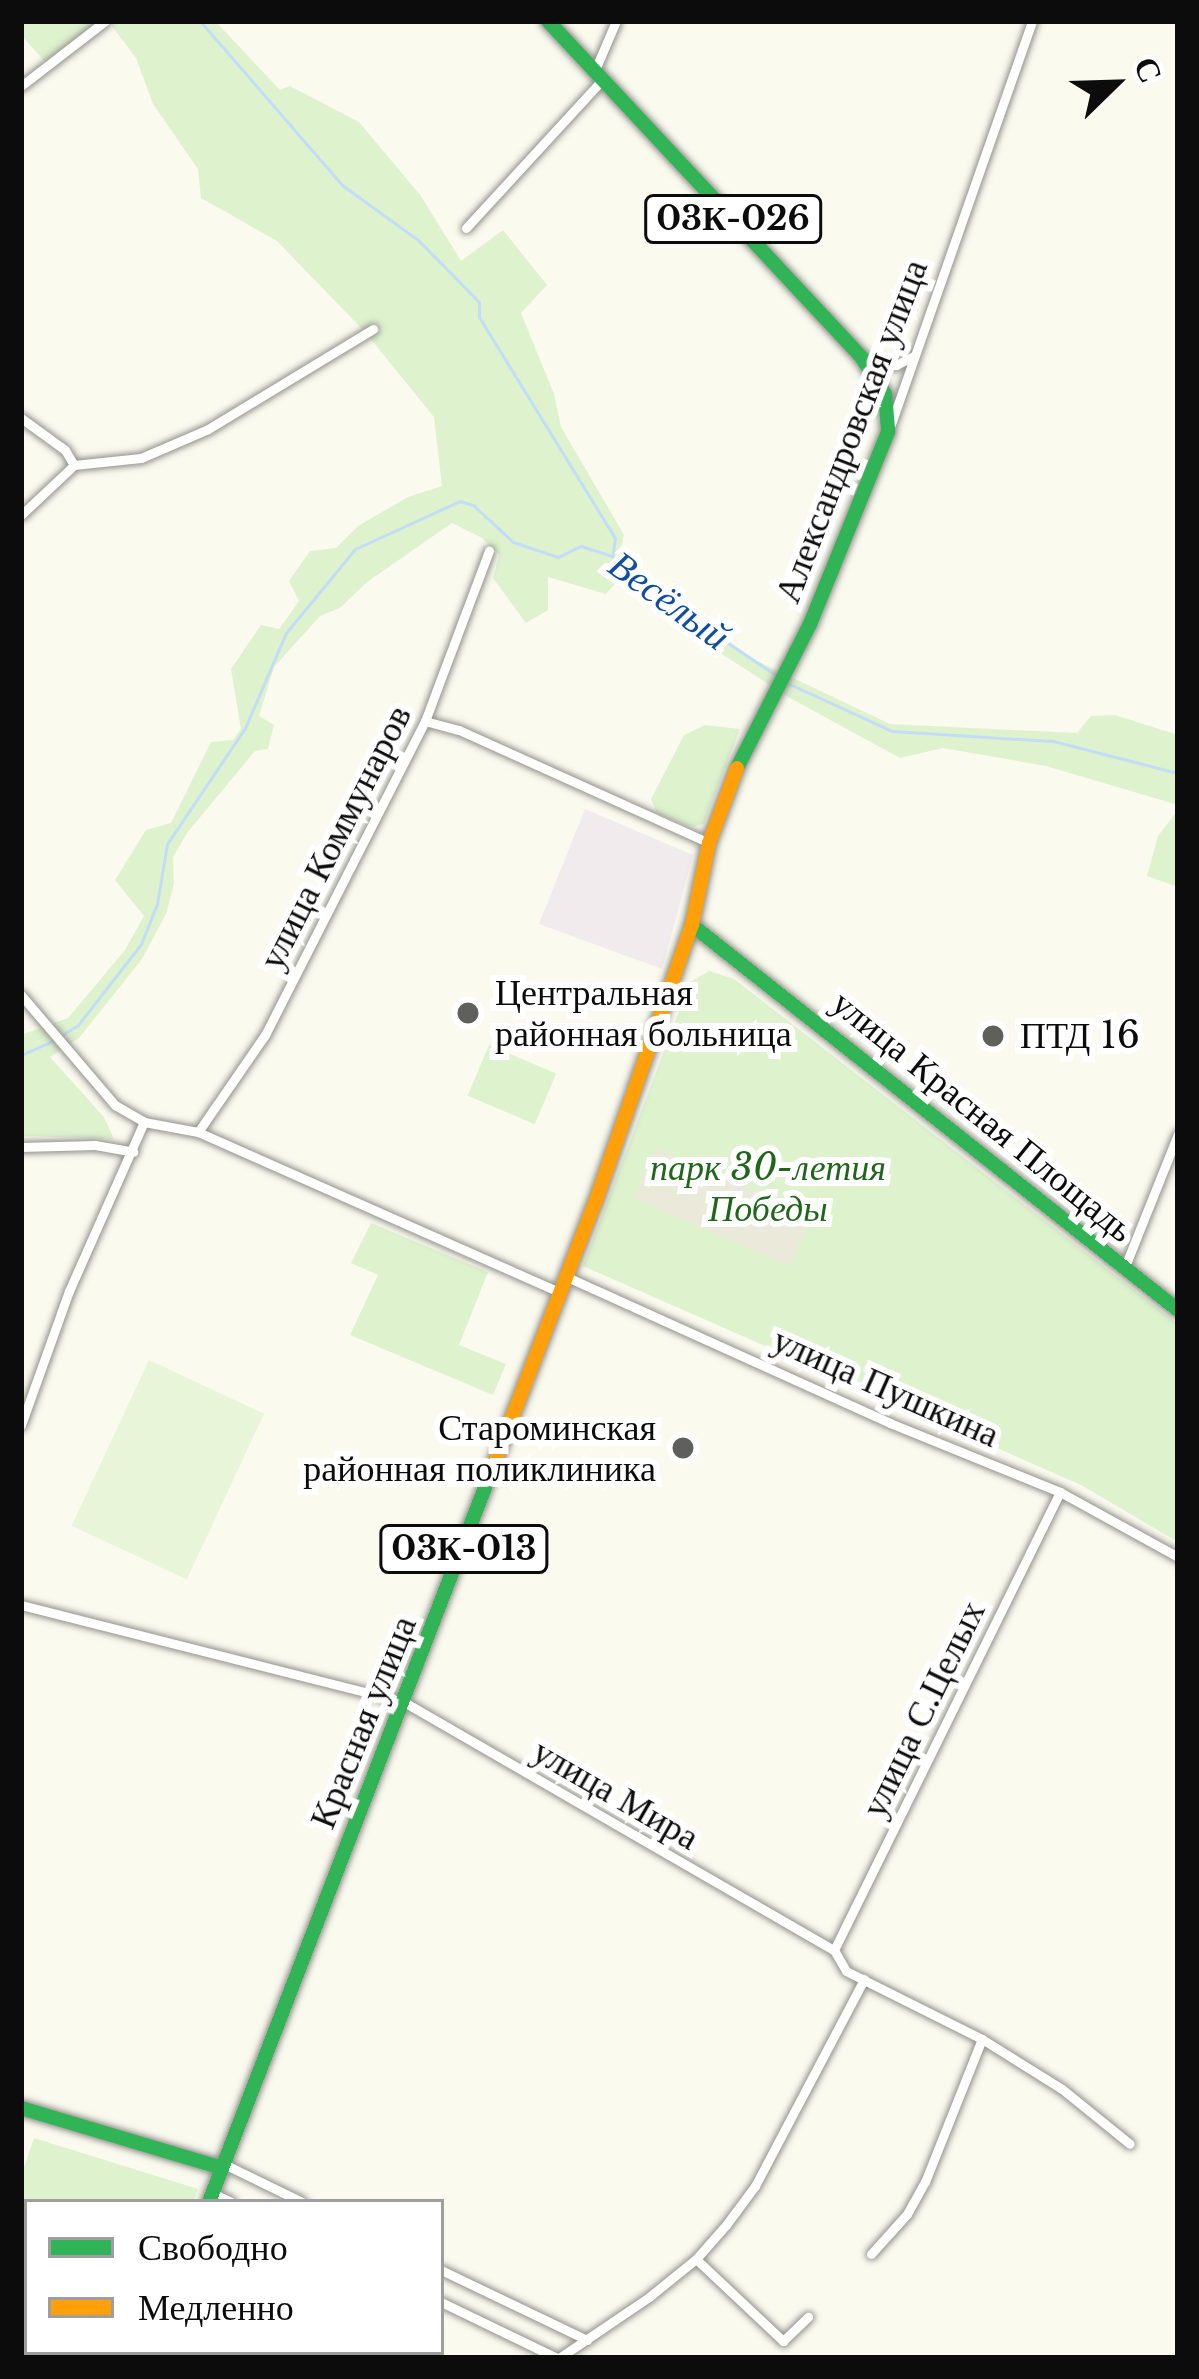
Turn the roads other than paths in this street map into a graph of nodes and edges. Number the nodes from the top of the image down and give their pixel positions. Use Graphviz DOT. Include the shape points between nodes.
graph roads {
  1 [pos="105,21"];
  2 [pos="548,21"];
  3 [pos="616,21"];
  4 [pos="1032,21"];
  5 [pos="599,75"];
  6 [pos="21,86"];
  7 [pos="466,228"];
  8 [pos="374,328"];
  9 [pos="916,355"];
  10 [pos="862,358"];
  11 [pos="21,418"];
  12 [pos="888,432"];
  13 [pos="74,465"];
  14 [pos="21,515"];
  15 [pos="489,550"];
  16 [pos="425,722"];
  17 [pos="709,843"];
  18 [pos="692,925"];
  19 [pos="21,995"];
  20 [pos="144,1122"];
  21 [pos="198,1132"];
  22 [pos="1178,1134"];
  23 [pos="21,1148"];
  24 [pos="133,1152"];
  25 [pos="1124,1269"];
  26 [pos="568,1276"];
  27 [pos="561,1294"];
  28 [pos="1178,1310"];
  29 [pos="21,1425"];
  30 [pos="1060,1492"];
  31 [pos="1178,1556"];
  32 [pos="21,1605"];
  33 [pos="404,1702"];
  34 [pos="834,1950"];
  35 [pos="864,1979"];
  36 [pos="982,2038"];
  37 [pos="21,2108"];
  38 [pos="1130,2144"];
  39 [pos="223,2166"];
  40 [pos="210,2198"];
  41 [pos="295,2199"];
  42 [pos="871,2254"];
  43 [pos="696,2259"];
  44 [pos="444,2271"];
  45 [pos="444,2303"];
  46 [pos="808,2317"];
  47 [pos="587,2341"];
  48 [pos="558,2358"];
  1 -- 6 [label="street"];
  2 -- 5 [label="main road, 03К-026"];
  3 -- 5 [label="street"];
  4 -- 9 [label="street, Александровская улица"];
  5 -- 7 [label="street"];
  5 -- 10 [label="main road, 03К-026"];
  8 -- 13 [label="street" via="208,429 141,458"];
  9 -- 10 [label="street" via="896,365"];
  9 -- 12 [label="street, Александровская улица"];
  10 -- 12 [label="main road, 03К-026" via="885,394"];
  11 -- 13 [label="street"];
  12 -- 17 [label="main road, Александровская улица"];
  13 -- 14 [label="street"];
  15 -- 16 [label="street, улица Коммунаров"];
  16 -- 17 [label="street"];
  16 -- 21 [label="street, улица Коммунаров" via="265,1035"];
  17 -- 18 [label="main road, Александровская улица"];
  18 -- 25 [label="main road, улица Красная Площадь"];
  18 -- 26 [label="main road, Красная улица / 03К-013"];
  19 -- 20 [label="street" via="115,1105"];
  20 -- 21 [label="street"];
  20 -- 24 [label="street"];
  21 -- 27 [label="street"];
  22 -- 25 [label="street"];
  23 -- 24 [label="street"];
  24 -- 29 [label="street" via="69,1291"];
  25 -- 28 [label="main road, улица Красная Площадь"];
  26 -- 27 [label="main road, Красная улица / 03К-013"];
  26 -- 30 [label="street, улица Пушкина"];
  27 -- 33 [label="main road, Красная улица / 03К-013"];
  30 -- 31 [label="street, улица Пушкина"];
  30 -- 34 [label="street, улица С.Целых"];
  32 -- 33 [label="street, улица Мира"];
  33 -- 34 [label="street, улица Мира"];
  33 -- 39 [label="main road, Красная улица / 03К-013"];
  34 -- 35 [label="street, улица Мира" via="846,1971"];
  35 -- 36 [label="street, улица Мира"];
  35 -- 43 [label="street" via="755,2186"];
  36 -- 38 [label="street, улица Мира"];
  36 -- 42 [label="street" via="925,2182"];
  37 -- 39 [label="main road"];
  39 -- 40 [label="main road, Красная улица / 03К-013"];
  39 -- 41 [label="street"];
  43 -- 46 [label="street" via="783,2342"];
  43 -- 47 [label="street"];
  44 -- 47 [label="street"];
  45 -- 48 [label="street"];
  47 -- 48 [label="street"];
}
